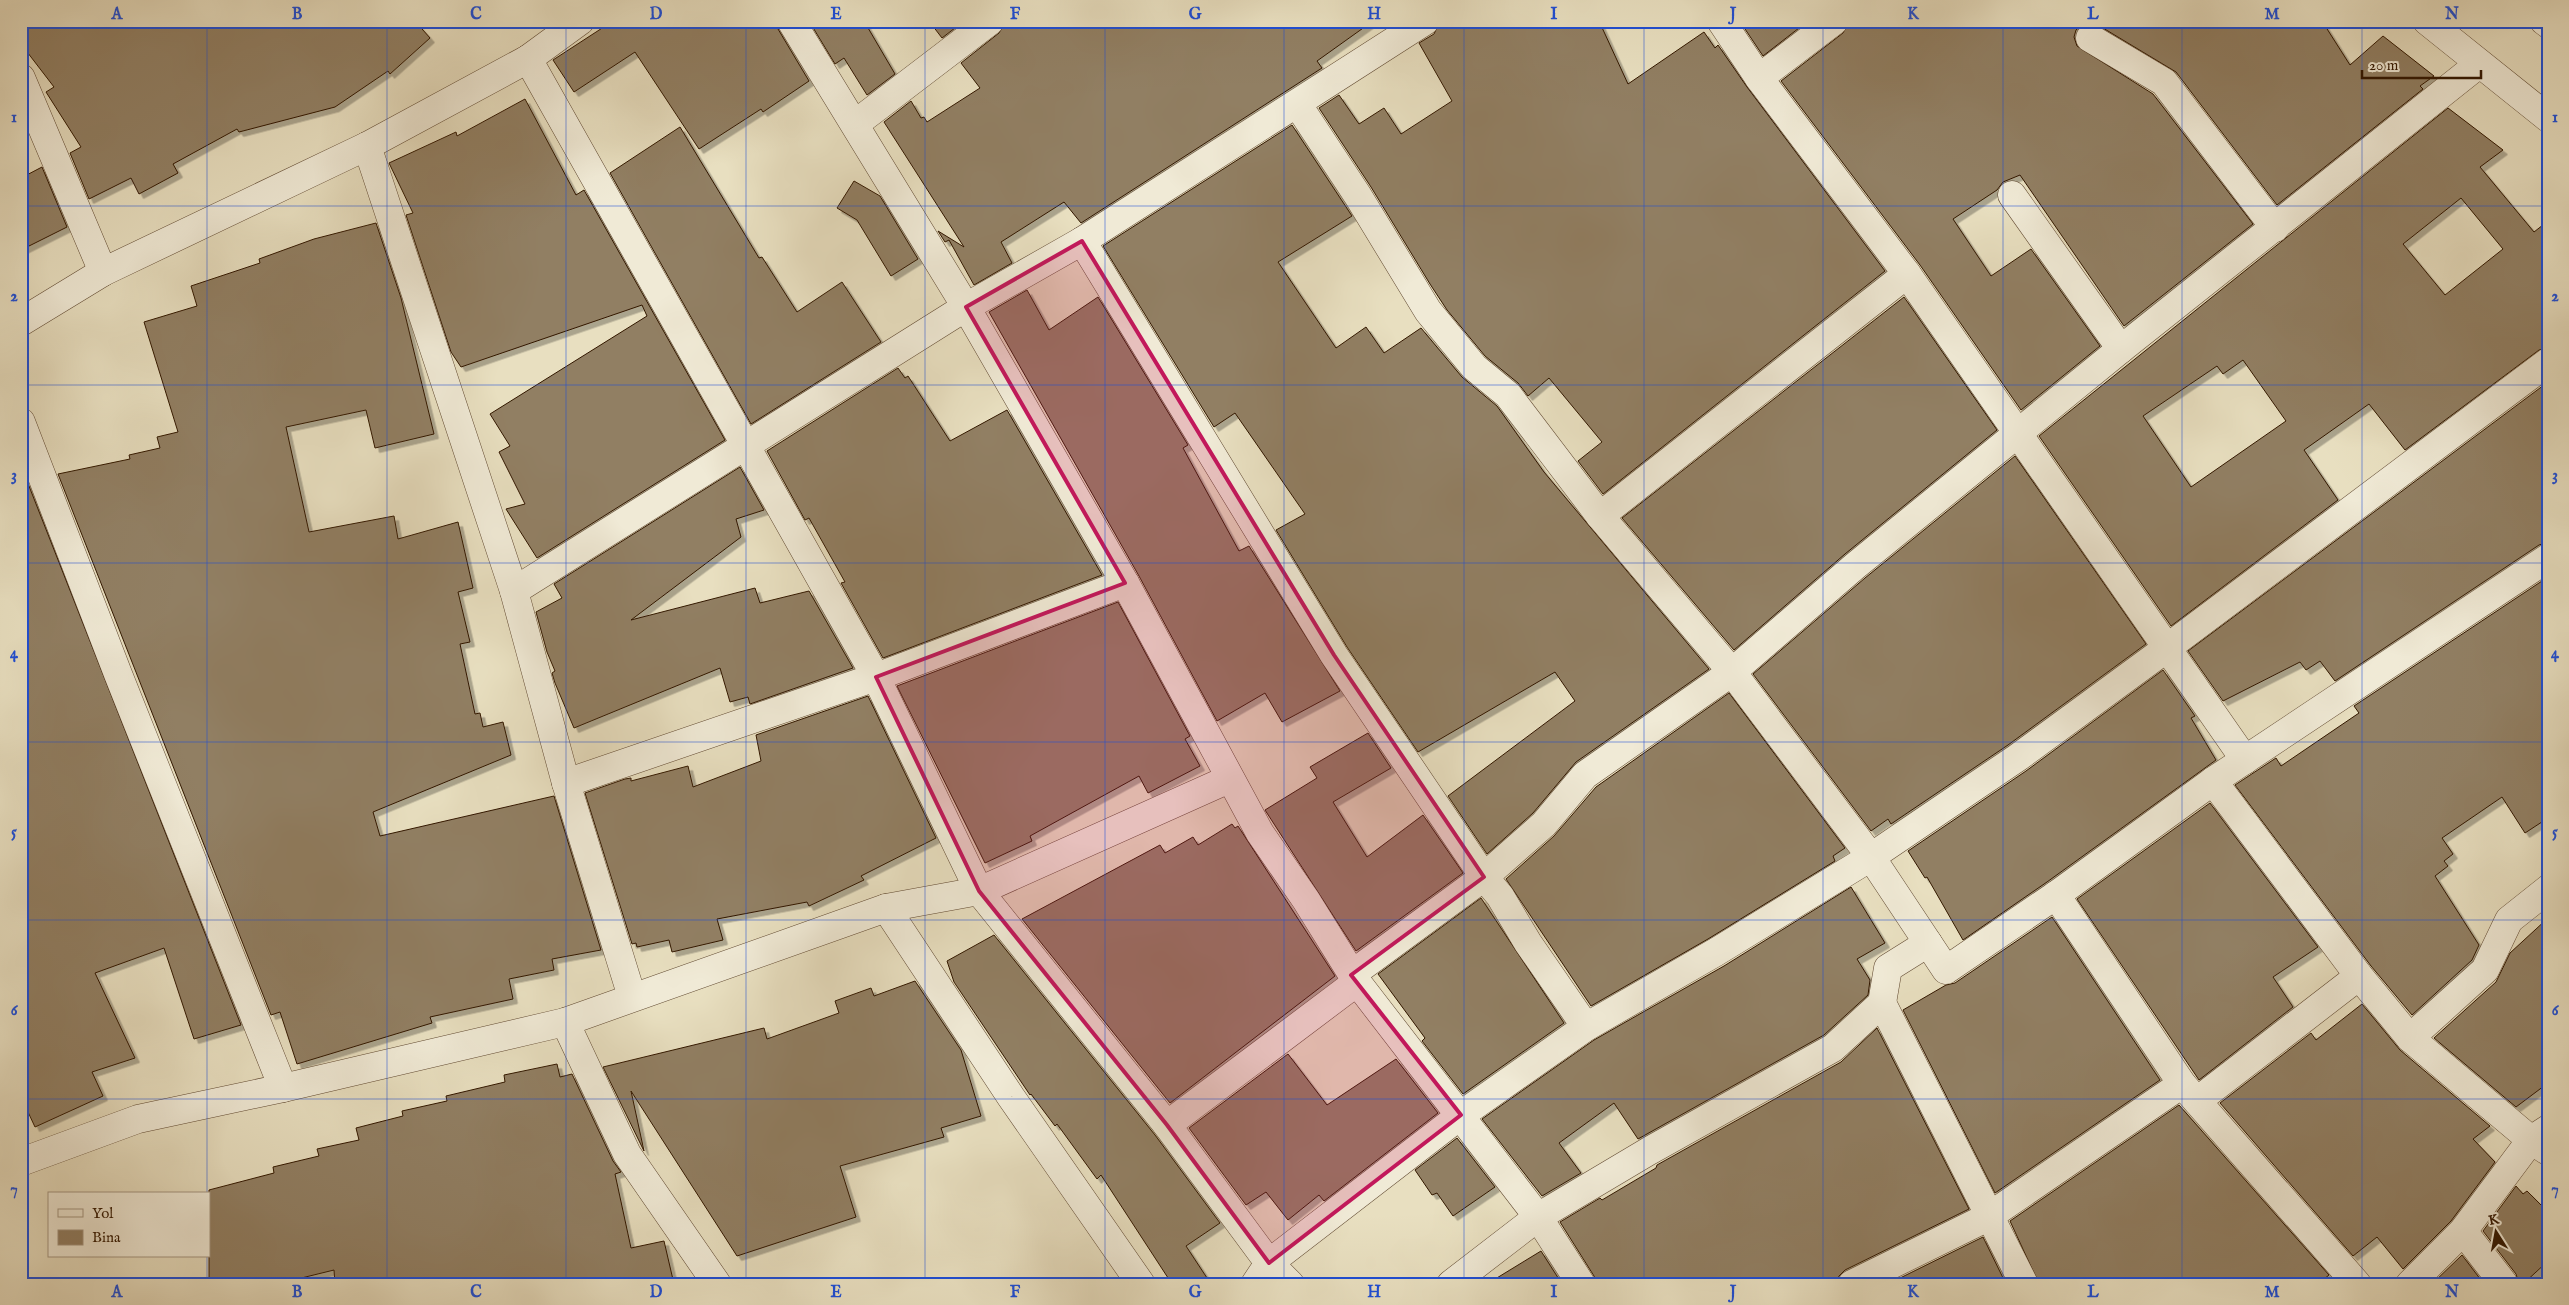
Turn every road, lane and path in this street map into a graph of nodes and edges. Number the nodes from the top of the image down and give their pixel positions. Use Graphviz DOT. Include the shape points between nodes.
graph roads {
  1 [pos="580,21"];
  2 [pos="791,21"];
  3 [pos="990,21"];
  4 [pos="1425,21"];
  5 [pos="1721,21"];
  6 [pos="1834,21"];
  7 [pos="2427,21"];
  8 [pos="2544,21"];
  9 [pos="2548,24"];
  10 [pos="2090,38"];
  11 [pos="528,59"];
  12 [pos="2479,64"];
  13 [pos="21,78"];
  14 [pos="1759,78"];
  15 [pos="1298,105"];
  16 [pos="2548,118"];
  17 [pos="856,124"];
  18 [pos="367,146"];
  19 [pos="2012,195"];
  20 [pos="2274,228"];
  21 [pos="1082,241"];
  22 [pos="103,272"];
  23 [pos="1907,274"];
  24 [pos="966,307"];
  25 [pos="21,322"];
  26 [pos="2121,349"];
  27 [pos="2548,362"];
  28 [pos="21,422"];
  29 [pos="2017,434"];
  30 [pos="746,444"];
  31 [pos="1600,516"];
  32 [pos="2548,558"];
  33 [pos="1125,583"];
  34 [pos="514,591"];
  35 [pos="2167,648"];
  36 [pos="1732,672"];
  37 [pos="876,677"];
  38 [pos="2245,760"];
  39 [pos="1229,779"];
  40 [pos="2213,781"];
  41 [pos="566,782"];
  42 [pos="1872,857"];
  43 [pos="1484,877"];
  44 [pos="2548,889"];
  45 [pos="979,891"];
  46 [pos="2056,895"];
  47 [pos="886,908"];
  48 [pos="1928,943"];
  49 [pos="2359,976"];
  50 [pos="1354,978"];
  51 [pos="632,996"];
  52 [pos="1882,1003"];
  53 [pos="565,1022"];
  54 [pos="1586,1027"];
  55 [pos="2410,1038"];
  56 [pos="284,1088"];
  57 [pos="2189,1092"];
  58 [pos="1461,1115"];
  59 [pos="1167,1125"];
  60 [pos="2542,1140"];
  61 [pos="21,1162"];
  62 [pos="1538,1217"];
  63 [pos="1988,1217"];
  64 [pos="2463,1231"];
  65 [pos="1262,1273"];
  66 [pos="717,1284"];
  67 [pos="1141,1284"];
  68 [pos="1290,1284"];
  69 [pos="1451,1284"];
  70 [pos="1581,1284"];
  71 [pos="1852,1284"];
  72 [pos="2024,1284"];
  73 [pos="2356,1284"];
  74 [pos="2410,1284"];
  75 [pos="2504,1284"];
  1 -- 11 [label="street"];
  2 -- 17 [label="street"];
  3 -- 17 [label="street"];
  4 -- 15 [label="street"];
  5 -- 14 [label="street"];
  6 -- 14 [label="street"];
  7 -- 12 [label="street"];
  8 -- 9 [label="street"];
  10 -- 20 [label="street" via="2164,82"];
  11 -- 18 [label="street"];
  11 -- 30 [label="street"];
  12 -- 16 [label="street"];
  12 -- 20 [label="street"];
  13 -- 22 [label="street"];
  14 -- 23 [label="street"];
  15 -- 21 [label="street"];
  15 -- 31 [label="street" via="1428,311 1474,367 1508,395"];
  17 -- 24 [label="street"];
  18 -- 22 [label="street"];
  18 -- 34 [label="street"];
  19 -- 26 [label="street"];
  20 -- 26 [label="street"];
  21 -- 24 [label="street"];
  21 -- 43 [label="street" via="1334,656"];
  22 -- 25 [label="street"];
  23 -- 29 [label="street"];
  23 -- 31 [label="street"];
  24 -- 30 [label="street"];
  24 -- 33 [label="street"];
  26 -- 29 [label="street"];
  27 -- 35 [label="street"];
  28 -- 56 [label="street"];
  29 -- 35 [label="street"];
  29 -- 36 [label="street" via="1855,566"];
  30 -- 34 [label="street"];
  30 -- 37 [label="street"];
  31 -- 36 [label="street"];
  32 -- 38 [label="street"];
  33 -- 37 [label="street"];
  33 -- 39 [label="street"];
  34 -- 41 [label="street"];
  35 -- 38 [label="street"];
  35 -- 42 [label="street"];
  36 -- 42 [label="street"];
  36 -- 43 [label="street" via="1585,775 1544,824"];
  37 -- 41 [label="street"];
  37 -- 45 [label="street"];
  38 -- 40 [label="street"];
  39 -- 45 [label="street"];
  39 -- 50 [label="street"];
  40 -- 46 [label="street"];
  40 -- 49 [label="street"];
  41 -- 51 [label="street"];
  42 -- 48 [label="street"];
  42 -- 54 [label="street"];
  43 -- 50 [label="street"];
  43 -- 54 [label="street" via="1500,896"];
  44 -- 55 [label="street" via="2509,920 2485,970"];
  45 -- 47 [label="street"];
  45 -- 59 [label="street"];
  46 -- 48 [label="street" via="1946,970"];
  46 -- 57 [label="street"];
  47 -- 51 [label="street"];
  47 -- 67 [label="street" via="1011,1097"];
  48 -- 52 [label="street" via="1888,968"];
  49 -- 55 [label="street"];
  49 -- 57 [label="street"];
  50 -- 58 [label="street"];
  50 -- 59 [label="street"];
  51 -- 53 [label="street"];
  52 -- 62 [label="street" via="1832,1048"];
  52 -- 63 [label="street"];
  53 -- 56 [label="street"];
  53 -- 66 [label="street" via="627,1154"];
  54 -- 58 [label="street"];
  55 -- 60 [label="street"];
  56 -- 61 [label="street" via="138,1119"];
  57 -- 63 [label="street"];
  57 -- 73 [label="street"];
  58 -- 62 [label="street"];
  58 -- 65 [label="street"];
  59 -- 65 [label="street"];
  60 -- 64 [label="street"];
  62 -- 69 [label="street"];
  62 -- 70 [label="street"];
  63 -- 71 [label="street"];
  63 -- 72 [label="street"];
  64 -- 74 [label="street"];
  64 -- 75 [label="street"];
  65 -- 68 [label="street"];
}
